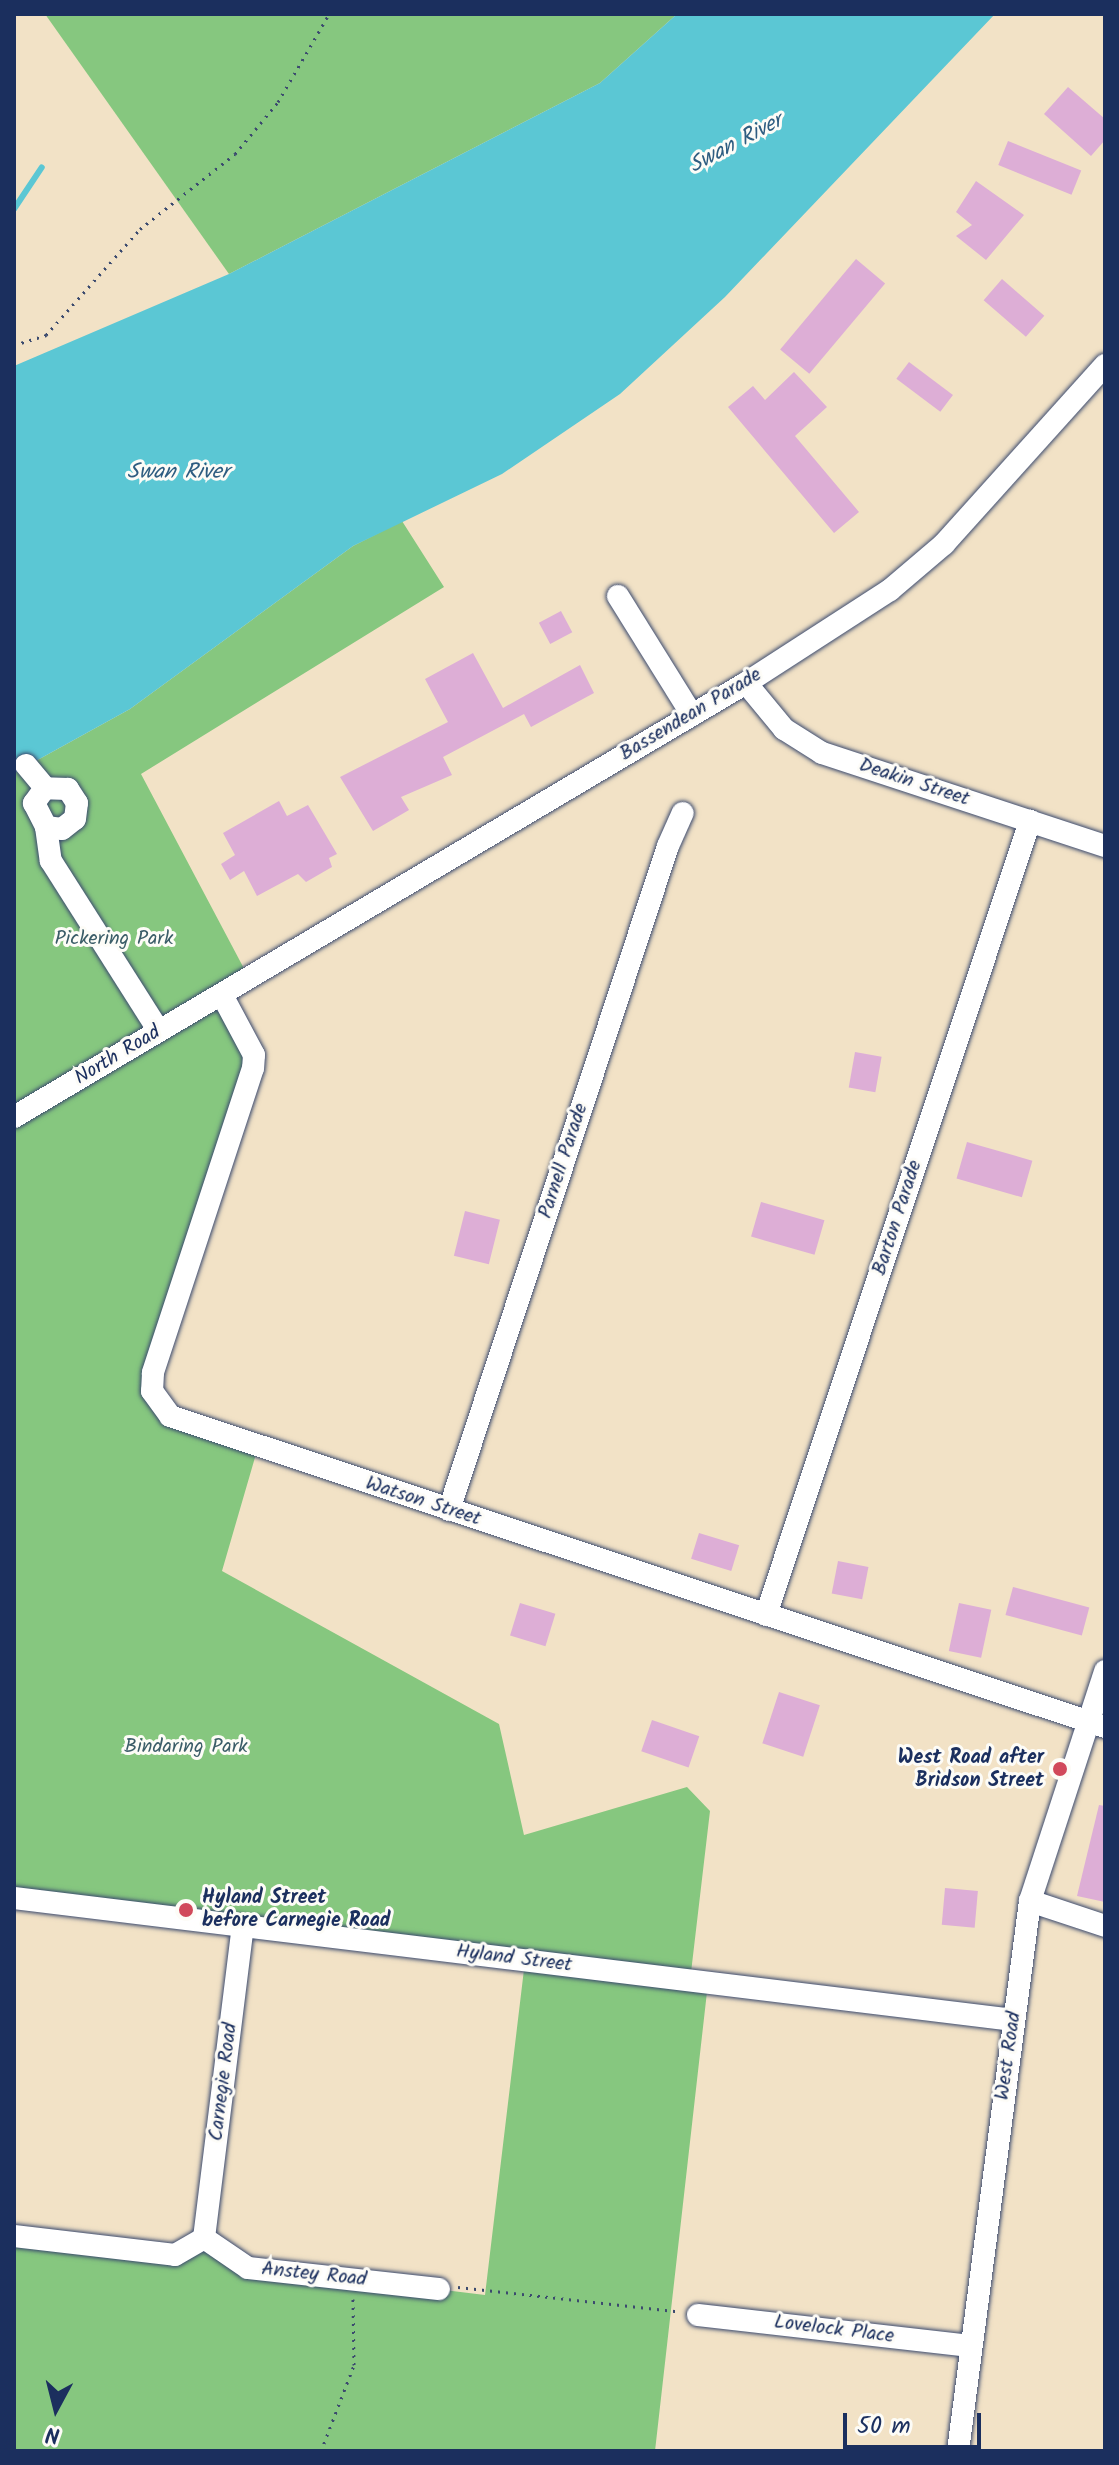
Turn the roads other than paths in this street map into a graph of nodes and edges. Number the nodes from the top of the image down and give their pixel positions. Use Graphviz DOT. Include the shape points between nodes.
graph roads {
  1 [pos="1105,365"];
  2 [pos="618,596"];
  3 [pos="746,683"];
  4 [pos="692,715"];
  5 [pos="26,765"];
  6 [pos="45,788"];
  7 [pos="683,813"];
  8 [pos="1030,821"];
  9 [pos="46,827"];
  10 [pos="1105,846"];
  11 [pos="222,995"];
  12 [pos="159,1031"];
  13 [pos="14,1117"];
  14 [pos="449,1510"];
  15 [pos="766,1615"];
  16 [pos="1105,1671"];
  17 [pos="1097,1724"];
  18 [pos="14,1898"];
  19 [pos="1030,1901"];
  20 [pos="243,1926"];
  21 [pos="1105,1926"];
  22 [pos="1014,2020"];
  23 [pos="14,2236"];
  24 [pos="204,2238"];
  25 [pos="439,2289"];
  26 [pos="698,2315"];
  27 [pos="970,2346"];
  28 [pos="958,2451"];
  1 -- 3 [label="street, Bassendean Parade" via="917,570"];
  2 -- 4 [label="street"];
  3 -- 4 [label="street, Bassendean Parade"];
  3 -- 8 [label="street, Deakin Street" via="802,743"];
  4 -- 11 [label="street, Bassendean Parade"];
  5 -- 6 [label="street"];
  6 -- 9 [label="street" via="34,803"];
  6 -- 9 [label="street" via="68,789 78,811 62,829"];
  7 -- 14 [label="street, Parnell Parade"];
  8 -- 10 [label="street, Deakin Street"];
  8 -- 15 [label="street, Barton Parade"];
  9 -- 12 [label="street" via="51,861"];
  11 -- 12 [label="street, North Road"];
  11 -- 14 [label="street, Watson Street" via="254,1055 253,1068 153,1373 152,1391 159,1406 179,1420"];
  12 -- 13 [label="street, North Road"];
  14 -- 15 [label="street, Watson Street"];
  15 -- 17 [label="street, Watson Street"];
  16 -- 17 [label="street, West Road"];
  17 -- 19 [label="street, West Road"];
  18 -- 20 [label="street, Hyland Street"];
  19 -- 21 [label="street"];
  19 -- 22 [label="street, West Road"];
  20 -- 22 [label="street, Hyland Street"];
  20 -- 24 [label="street, Carnegie Road"];
  22 -- 27 [label="street, West Road"];
  23 -- 24 [label="street" via="175,2255"];
  24 -- 25 [label="street, Anstey Road" via="248,2268"];
  26 -- 27 [label="street, Lovelock Place"];
  27 -- 28 [label="street, West Road"];
}
